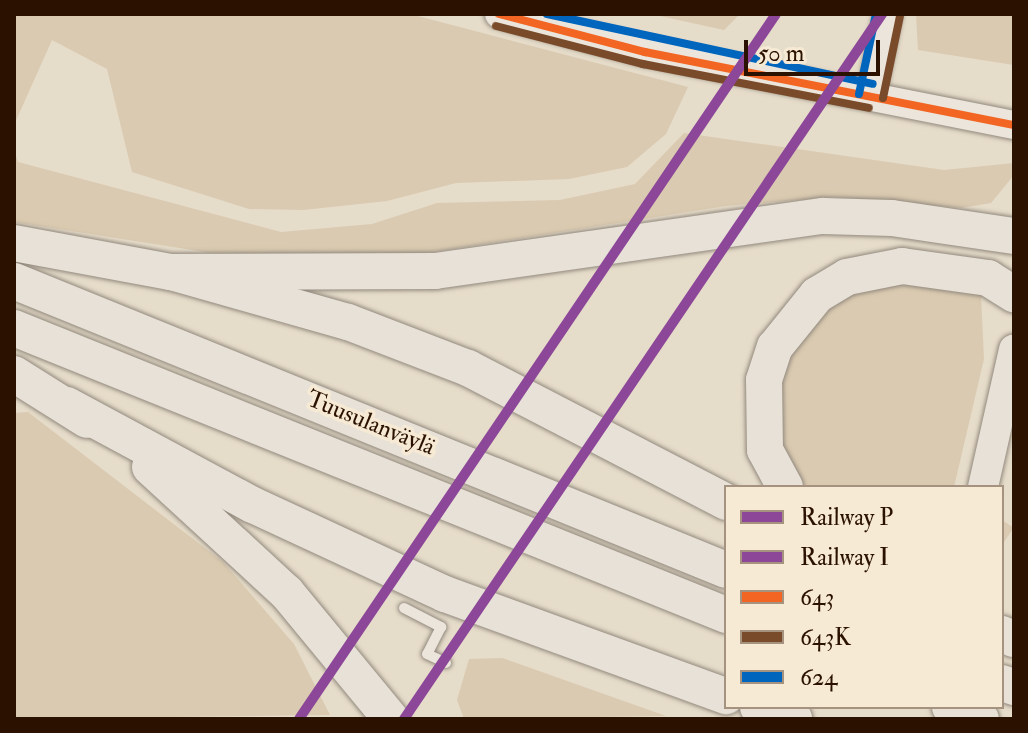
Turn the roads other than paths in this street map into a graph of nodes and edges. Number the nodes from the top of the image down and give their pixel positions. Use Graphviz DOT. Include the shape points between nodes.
graph roads {
  1 [pos="499,14"];
  2 [pos="888,14"];
  3 [pos="871,96"];
  4 [pos="1014,125"];
  5 [pos="1014,236"];
  6 [pos="14,243"];
  7 [pos="171,272"];
  8 [pos="14,281"];
  9 [pos="1014,294"];
  10 [pos="14,328"];
  11 [pos="1014,349"];
  12 [pos="14,374"];
  13 [pos="67,405"];
  14 [pos="784,485"];
  15 [pos="983,485"];
  16 [pos="724,501"];
  17 [pos="724,569"];
  18 [pos="404,608"];
  19 [pos="724,614"];
  20 [pos="446,663"];
  21 [pos="724,695"];
  22 [pos="764,709"];
  23 [pos="955,709"];
  24 [pos="391,719"];
  25 [pos="794,719"];
  26 [pos="981,719"];
  1 -- 3 [label="main road" via="645,52"];
  2 -- 3 [label="main road"];
  3 -- 4 [label="main road"];
  5 -- 7 [label="highway" via="892,218 823,216 435,271"];
  6 -- 7 [label="highway"];
  7 -- 16 [label="highway" via="348,322 468,368"];
  8 -- 17 [label="highway, Tuusulanväylä"];
  9 -- 14 [label="highway" via="988,278 902,266 847,277 817,295 775,347 764,380 765,450"];
  10 -- 19 [label="highway, Tuusulanväylä"];
  11 -- 15 [label="main road"];
  12 -- 13 [label="highway"];
  13 -- 21 [label="highway" via="253,505 445,594"];
  13 -- 24 [label="highway" via="213,520 287,593"];
  18 -- 20 [label="lane" via="441,627 427,654"];
  22 -- 25 [label="highway"];
  23 -- 26 [label="highway"];
}
